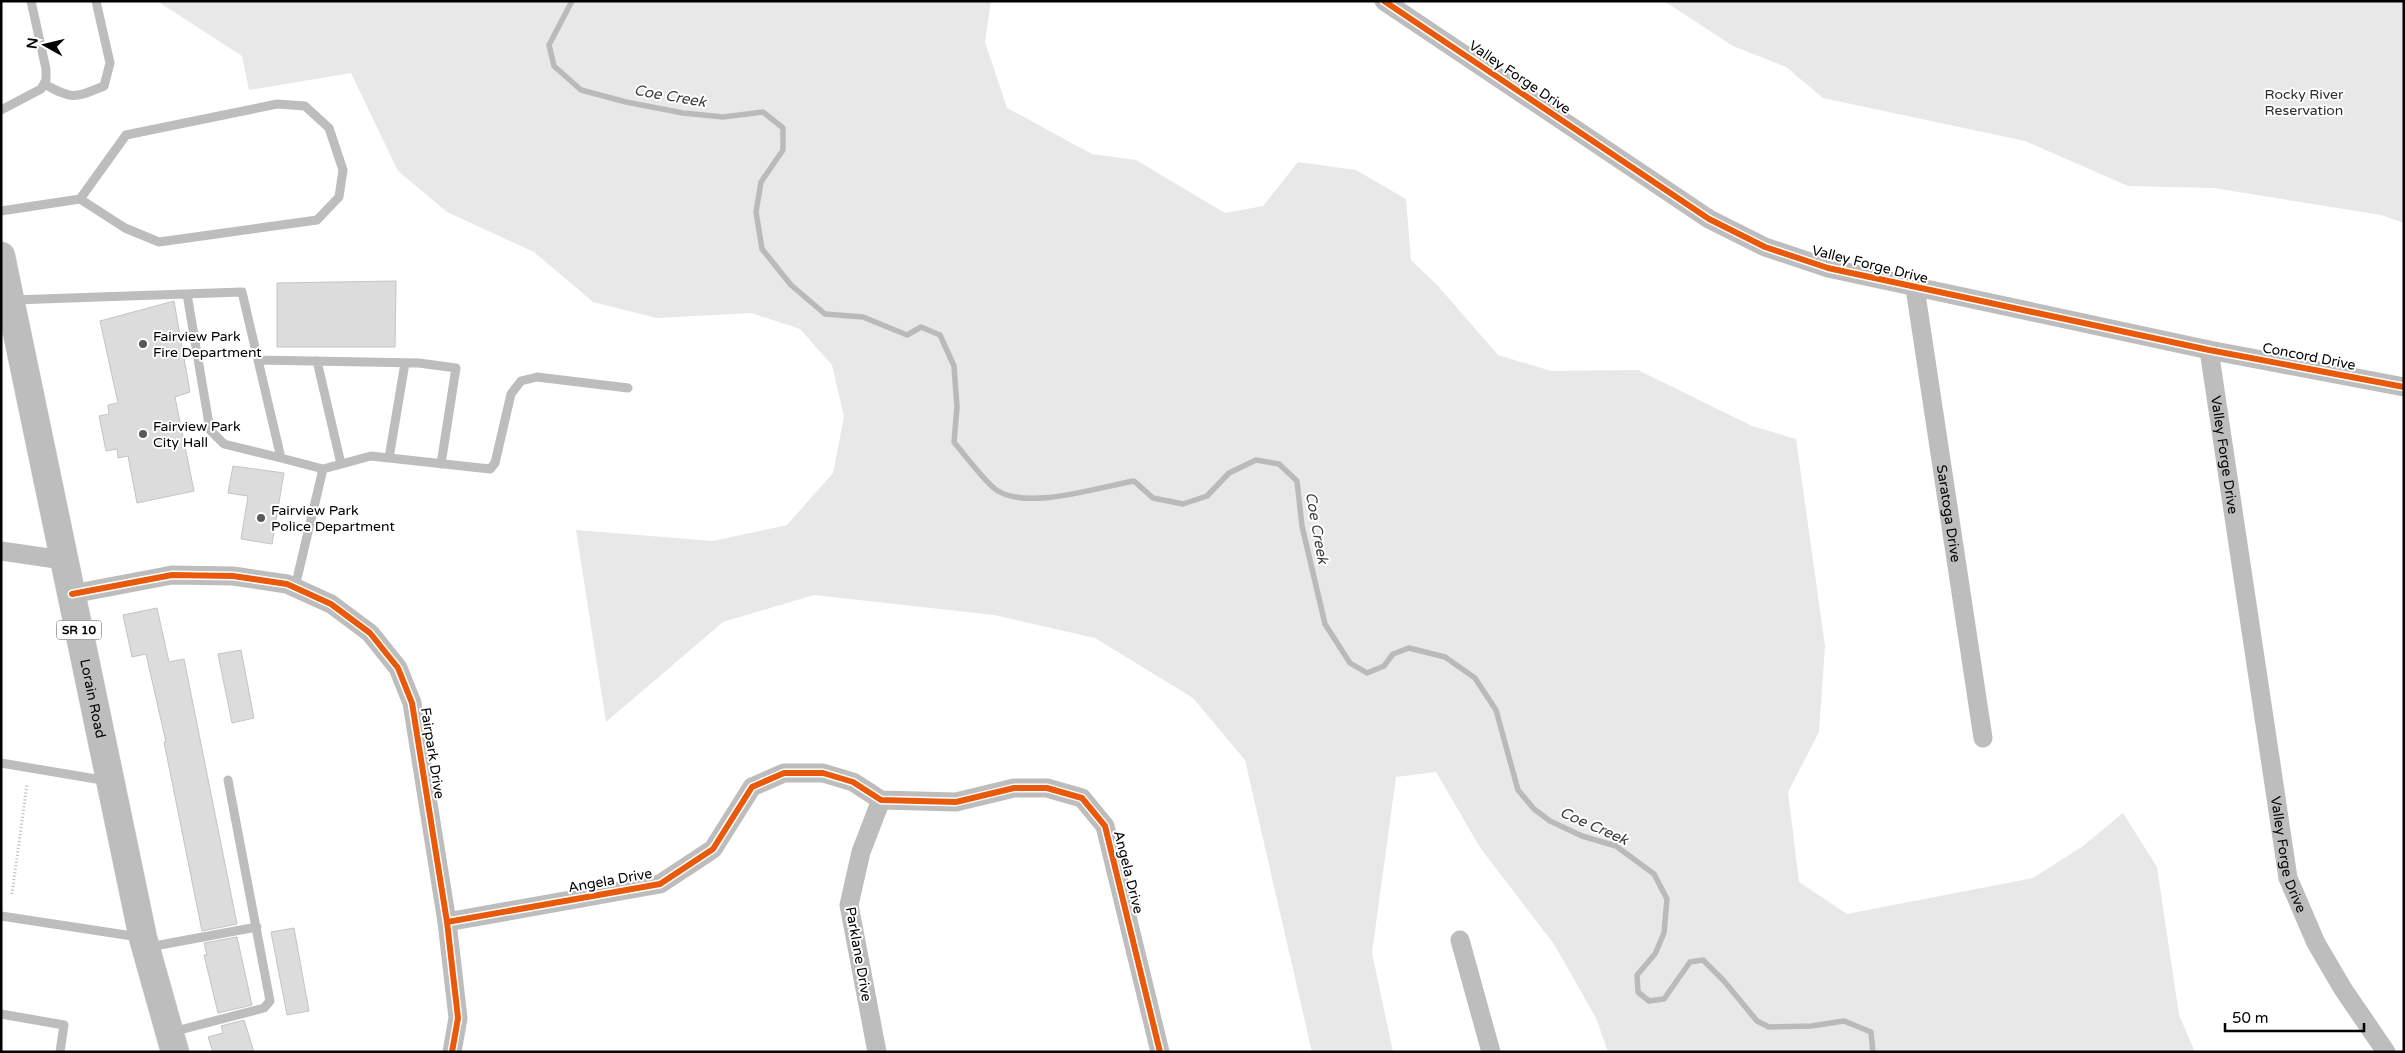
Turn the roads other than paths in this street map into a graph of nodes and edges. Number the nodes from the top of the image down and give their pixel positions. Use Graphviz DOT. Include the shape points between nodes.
graph roads {
  1 [pos="31,1"];
  2 [pos="96,1"];
  3 [pos="1384,1"];
  4 [pos="44,84"];
  5 [pos="1,110"];
  6 [pos="80,199"];
  7 [pos="1,211"];
  8 [pos="1,256"];
  9 [pos="1915,288"];
  10 [pos="187,294"];
  11 [pos="10,300"];
  12 [pos="2209,350"];
  13 [pos="258,360"];
  14 [pos="317,361"];
  15 [pos="405,363"];
  16 [pos="2404,387"];
  17 [pos="628,388"];
  18 [pos="281,458"];
  19 [pos="389,458"];
  20 [pos="341,464"];
  21 [pos="441,464"];
  22 [pos="324,469"];
  23 [pos="1,551"];
  24 [pos="63,560"];
  25 [pos="295,588"];
  26 [pos="72,594"];
  27 [pos="1983,738"];
  28 [pos="1,763"];
  29 [pos="228,780"];
  30 [pos="110,781"];
  31 [pos="881,800"];
  32 [pos="1,916"];
  33 [pos="447,922"];
  34 [pos="257,927"];
  35 [pos="1460,940"];
  36 [pos="144,942"];
  37 [pos="1,1014"];
  38 [pos="172,1042"];
  39 [pos="60,1052"];
  40 [pos="452,1052"];
  41 [pos="877,1052"];
  42 [pos="1160,1052"];
  43 [pos="1491,1052"];
  44 [pos="2386,1052"];
  1 -- 4 [label="lane" via="46,70"];
  2 -- 4 [label="lane" via="110,63 104,86 76,97 65,96"];
  3 -- 9 [label="street, Valley Forge Drive" via="1709,219 1765,247 1828,268"];
  4 -- 5 [label="lane" via="41,89"];
  6 -- 6 [label="lane" via="126,136 276,104 305,106 329,128 343,170 339,197 317,220 159,242 125,228"];
  6 -- 7 [label="lane"];
  8 -- 11 [label="main road, Lorain Road / SR 10"];
  9 -- 12 [label="street, Valley Forge Drive"];
  9 -- 27 [label="street, Saratoga Drive"];
  10 -- 11 [label="lane"];
  10 -- 13 [label="lane" via="242,292"];
  10 -- 18 [label="lane" via="210,430 224,444"];
  11 -- 24 [label="main road, Lorain Road / SR 10"];
  12 -- 16 [label="street, Concord Drive"];
  12 -- 44 [label="street, Valley Forge Drive" via="2288,878 2321,951"];
  13 -- 14 [label="lane"];
  13 -- 18 [label="lane"];
  14 -- 15 [label="lane"];
  14 -- 20 [label="lane"];
  15 -- 19 [label="lane"];
  15 -- 21 [label="lane" via="456,368"];
  17 -- 21 [label="lane" via="537,377 521,381 511,394 495,463 490,469"];
  18 -- 22 [label="lane"];
  19 -- 20 [label="lane" via="371,456"];
  19 -- 21 [label="lane"];
  20 -- 22 [label="lane"];
  22 -- 25 [label="lane"];
  23 -- 24 [label="street"];
  24 -- 26 [label="main road, Lorain Road / SR 10"];
  25 -- 26 [label="street, Fairpark Drive" via="233,576 172,575"];
  25 -- 33 [label="street, Fairpark Drive" via="331,604 370,633 398,668 412,704"];
  26 -- 30 [label="main road, Lorain Road / SR 10"];
  28 -- 30 [label="lane"];
  29 -- 34 [label="lane"];
  30 -- 36 [label="main road, Lorain Road / SR 10"];
  31 -- 33 [label="street, Angela Drive" via="853,782 824,772 784,773 752,787 712,849 660,884"];
  31 -- 41 [label="street, Parklane Drive" via="861,852 850,905"];
  31 -- 42 [label="street, Angela Drive" via="956,802 1014,788 1047,788 1082,798 1106,826"];
  32 -- 36 [label="lane"];
  33 -- 40 [label="street, Fairpark Drive" via="458,1018"];
  34 -- 36 [label="lane"];
  34 -- 38 [label="lane" via="270,1001 264,1008"];
  35 -- 43 [label="street"];
  36 -- 38 [label="main road, Lorain Road / SR 10"];
  37 -- 39 [label="lane" via="64,1025"];
}
